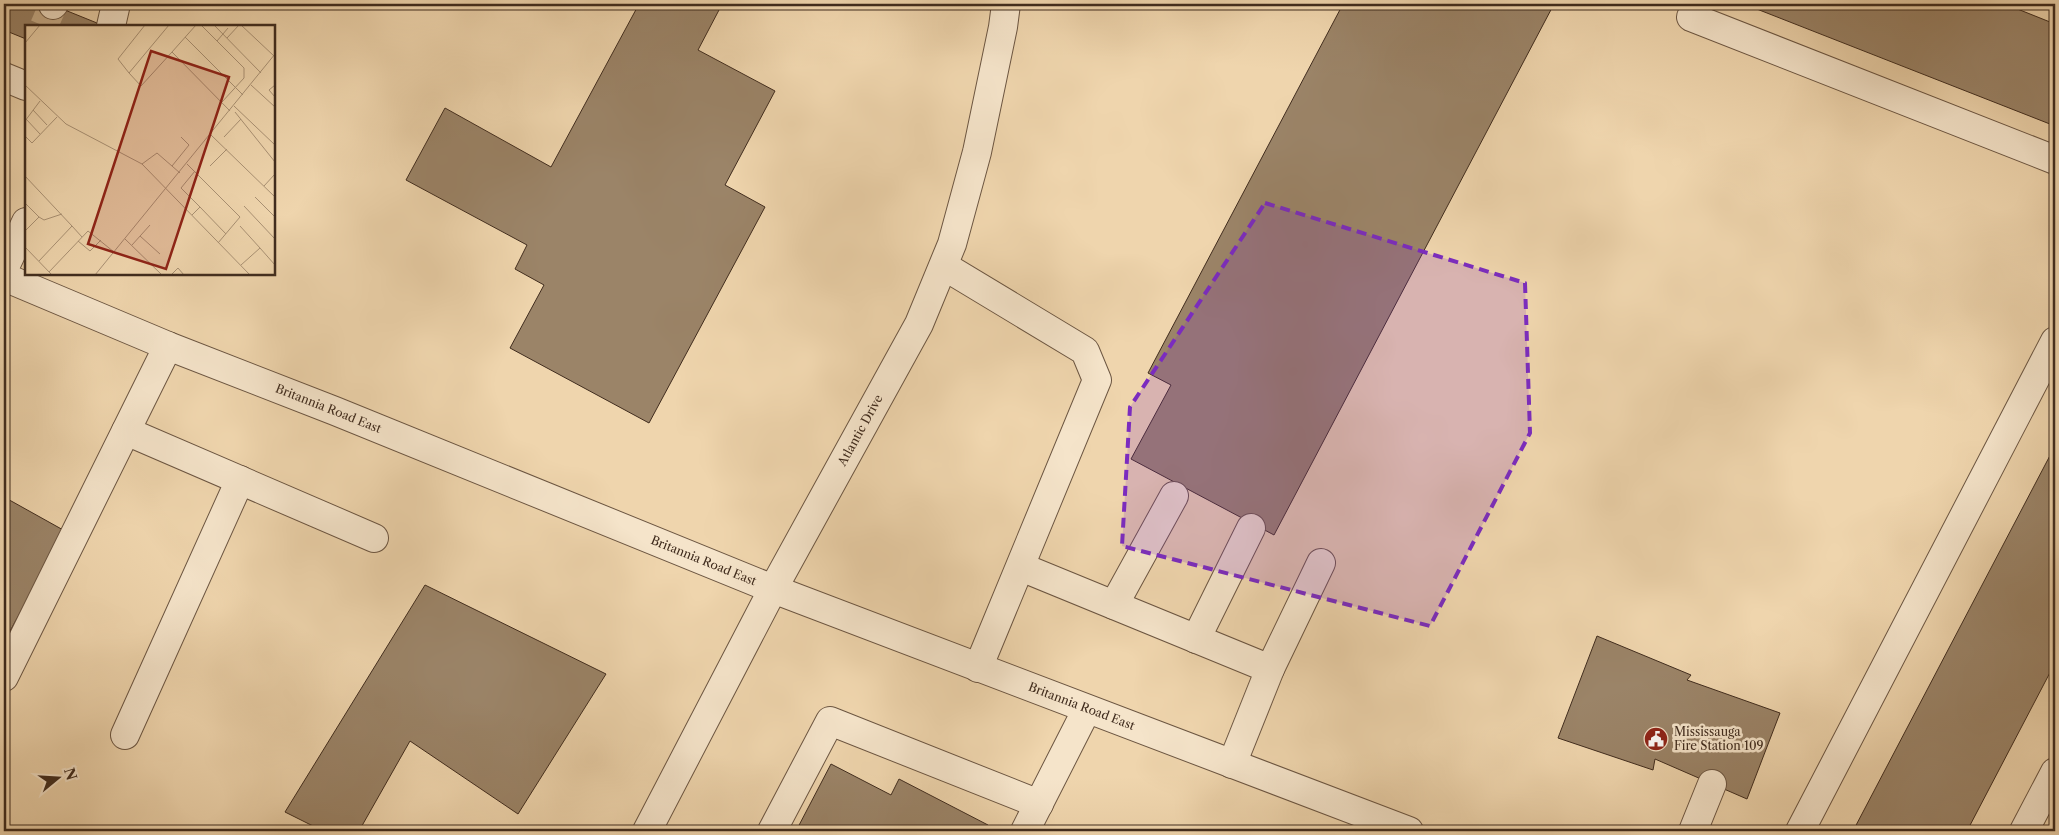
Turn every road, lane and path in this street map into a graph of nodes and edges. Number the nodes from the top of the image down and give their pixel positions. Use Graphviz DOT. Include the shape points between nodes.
graph roads {
  1 [pos="116,4"];
  2 [pos="1006,4"];
  3 [pos="1698,4"];
  4 [pos="111,25"];
  5 [pos="2055,160"];
  6 [pos="25,224"];
  7 [pos="944,266"];
  8 [pos="4,269"];
  9 [pos="4,277"];
  10 [pos="2055,341"];
  11 [pos="168,346"];
  12 [pos="126,430"];
  13 [pos="240,480"];
  14 [pos="1174,496"];
  15 [pos="1251,528"];
  16 [pos="374,538"];
  17 [pos="1321,563"];
  18 [pos="1021,567"];
  19 [pos="773,589"];
  20 [pos="1114,605"];
  21 [pos="1196,639"];
  22 [pos="978,668"];
  23 [pos="1270,669"];
  24 [pos="4,677"];
  25 [pos="1087,709"];
  26 [pos="125,735"];
  27 [pos="1232,764"];
  28 [pos="2055,772"];
  29 [pos="1712,784"];
  30 [pos="1039,804"];
  31 [pos="647,831"];
  32 [pos="772,831"];
  33 [pos="1025,831"];
  34 [pos="1409,831"];
  35 [pos="1692,831"];
  36 [pos="1800,831"];
  37 [pos="2024,831"];
  1 -- 4 [label="street"];
  2 -- 7 [label="street, Atlantic Drive" via="978,152"];
  3 -- 5 [label="street" via="1691,17"];
  6 -- 8 [label="street"];
  7 -- 18 [label="street" via="1085,352 1097,380"];
  7 -- 19 [label="street, Atlantic Drive" via="919,324"];
  9 -- 11 [label="street, Britannia Road East"];
  10 -- 36 [label="street"];
  11 -- 12 [label="street"];
  11 -- 19 [label="street, Britannia Road East"];
  12 -- 13 [label="street"];
  12 -- 24 [label="street"];
  13 -- 16 [label="street"];
  13 -- 26 [label="street"];
  14 -- 20 [label="street"];
  15 -- 21 [label="street"];
  17 -- 23 [label="street"];
  18 -- 20 [label="street"];
  18 -- 22 [label="street"];
  19 -- 22 [label="street, Britannia Road East"];
  19 -- 31 [label="street, Atlantic Drive"];
  20 -- 21 [label="street"];
  21 -- 23 [label="street"];
  22 -- 25 [label="street, Britannia Road East"];
  23 -- 27 [label="street"];
  25 -- 27 [label="street, Britannia Road East"];
  25 -- 30 [label="street"];
  27 -- 34 [label="street, Britannia Road East"];
  28 -- 37 [label="street"];
  29 -- 35 [label="street"];
  30 -- 32 [label="street" via="830,721"];
  30 -- 33 [label="street"];
}
